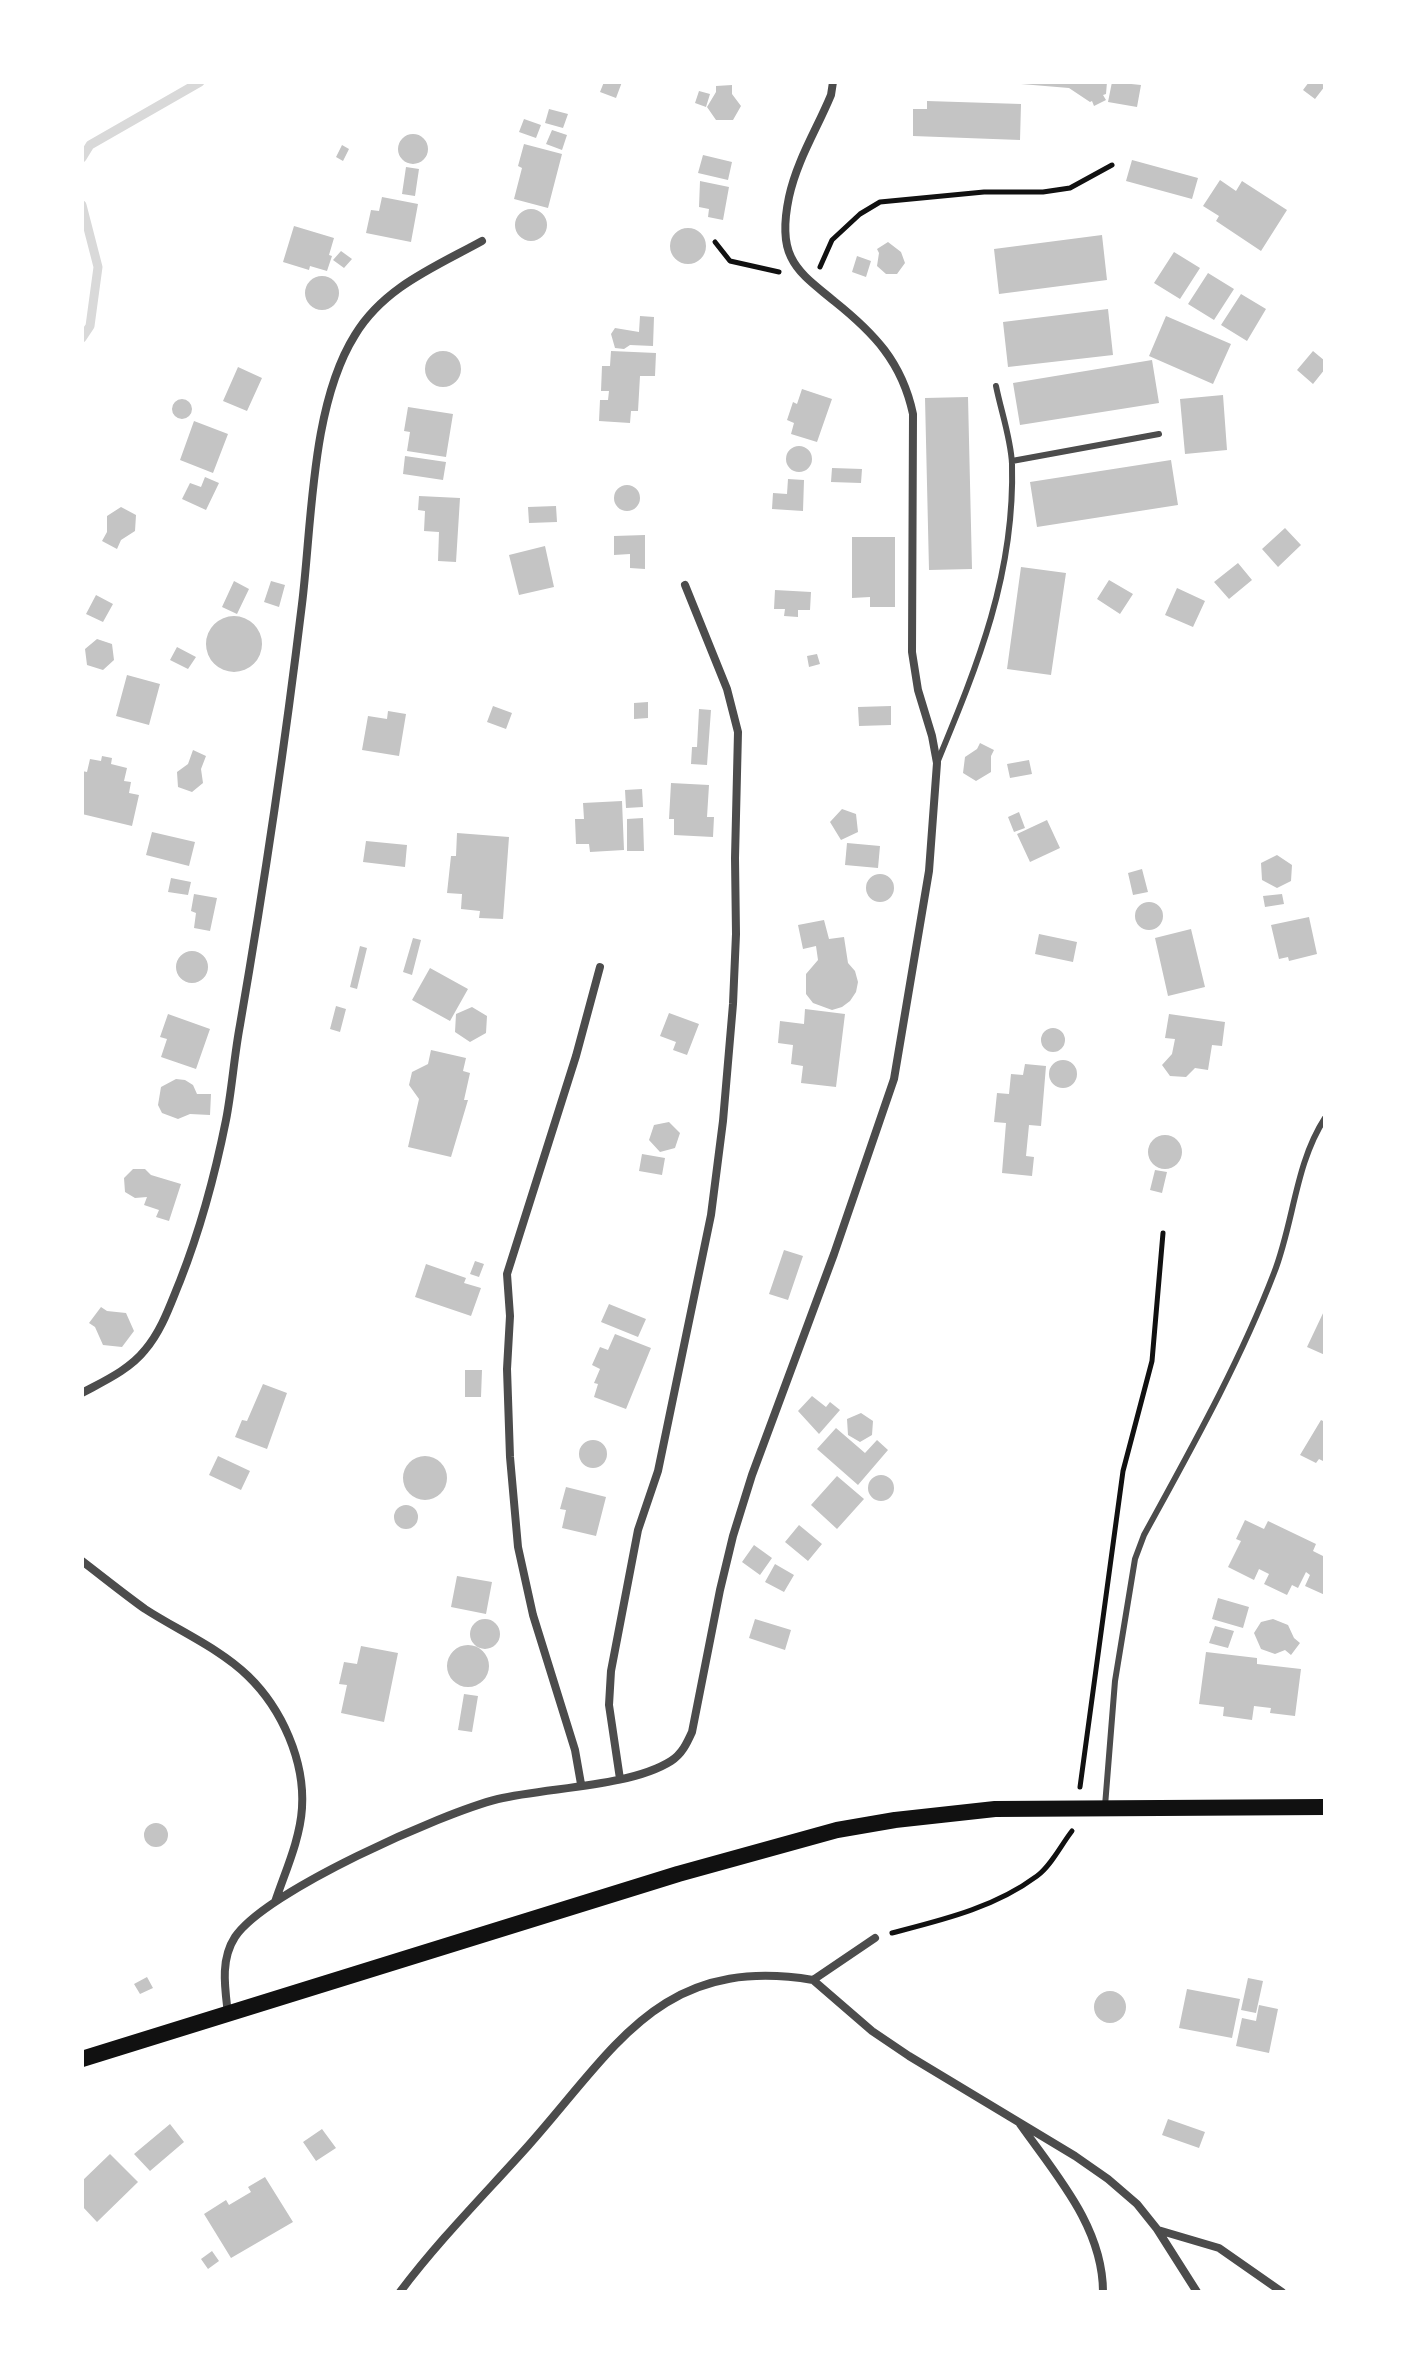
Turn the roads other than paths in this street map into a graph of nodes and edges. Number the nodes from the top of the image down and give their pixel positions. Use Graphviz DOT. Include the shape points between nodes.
graph roads {
  1 [pos="833,82"];
  2 [pos="482,241"];
  3 [pos="996,386"];
  4 [pos="1159,434"];
  5 [pos="1012,461"];
  6 [pos="685,585"];
  7 [pos="937,763"];
  8 [pos="600,967"];
  9 [pos="1325,1118"];
  10 [pos="82,1393"];
  11 [pos="82,1561"];
  12 [pos="620,1779"];
  13 [pos="581,1784"];
  14 [pos="1325,1807"];
  15 [pos="1105,1809"];
  16 [pos="274,1903"];
  17 [pos="875,1938"];
  18 [pos="813,1980"];
  19 [pos="228,2015"];
  20 [pos="82,2059"];
  21 [pos="1017,2120"];
  22 [pos="1157,2229"];
  23 [pos="400,2292"];
  24 [pos="1103,2292"];
  25 [pos="1197,2292"];
  26 [pos="1282,2292"];
  1 -- 7 [label="street" via="794,177 785,235 801,273 887,352 900,369 910,399 912,652"];
  2 -- 10 [label="street" via="398,286 373,309 346,350 330,395 315,471 302,604 226,1121 187,1261 165,1317 145,1351 121,1372"];
  3 -- 5 [label="lane"];
  4 -- 5 [label="lane"];
  5 -- 7 [label="lane" via="1009,544 1001,583 980,660"];
  6 -- 12 [label="street" via="727,689 738,732 733,1004 711,1215 611,1671 609,1705"];
  7 -- 12 [label="street" via="929,871 894,1079 737,1524 692,1732 672,1761"];
  8 -- 13 [label="street" via="507,1274 509,1428 518,1547"];
  9 -- 15 [label="lane" via="1302,1166 1276,1268 1251,1333 1135,1559 1115,1681"];
  11 -- 16 [label="street" via="248,1676 288,1735 297,1761 302,1809"];
  12 -- 13 [label="street"];
  13 -- 16 [label="street" via="496,1799 444,1817"];
  14 -- 15 [label="main road"];
  15 -- 19 [label="main road" via="995,1809 837,1830 678,1874"];
  16 -- 19 [label="street" via="246,1925 227,1956"];
  17 -- 18 [label="street"];
  18 -- 21 [label="street" via="872,2031"];
  18 -- 23 [label="street" via="760,1974 727,1978 675,1997 636,2023"];
  19 -- 20 [label="main road"];
  21 -- 22 [label="street" via="1108,2179"];
  21 -- 24 [label="street" via="1082,2215 1098,2249"];
  22 -- 25 [label="street"];
  22 -- 26 [label="street" via="1219,2248"];
}
